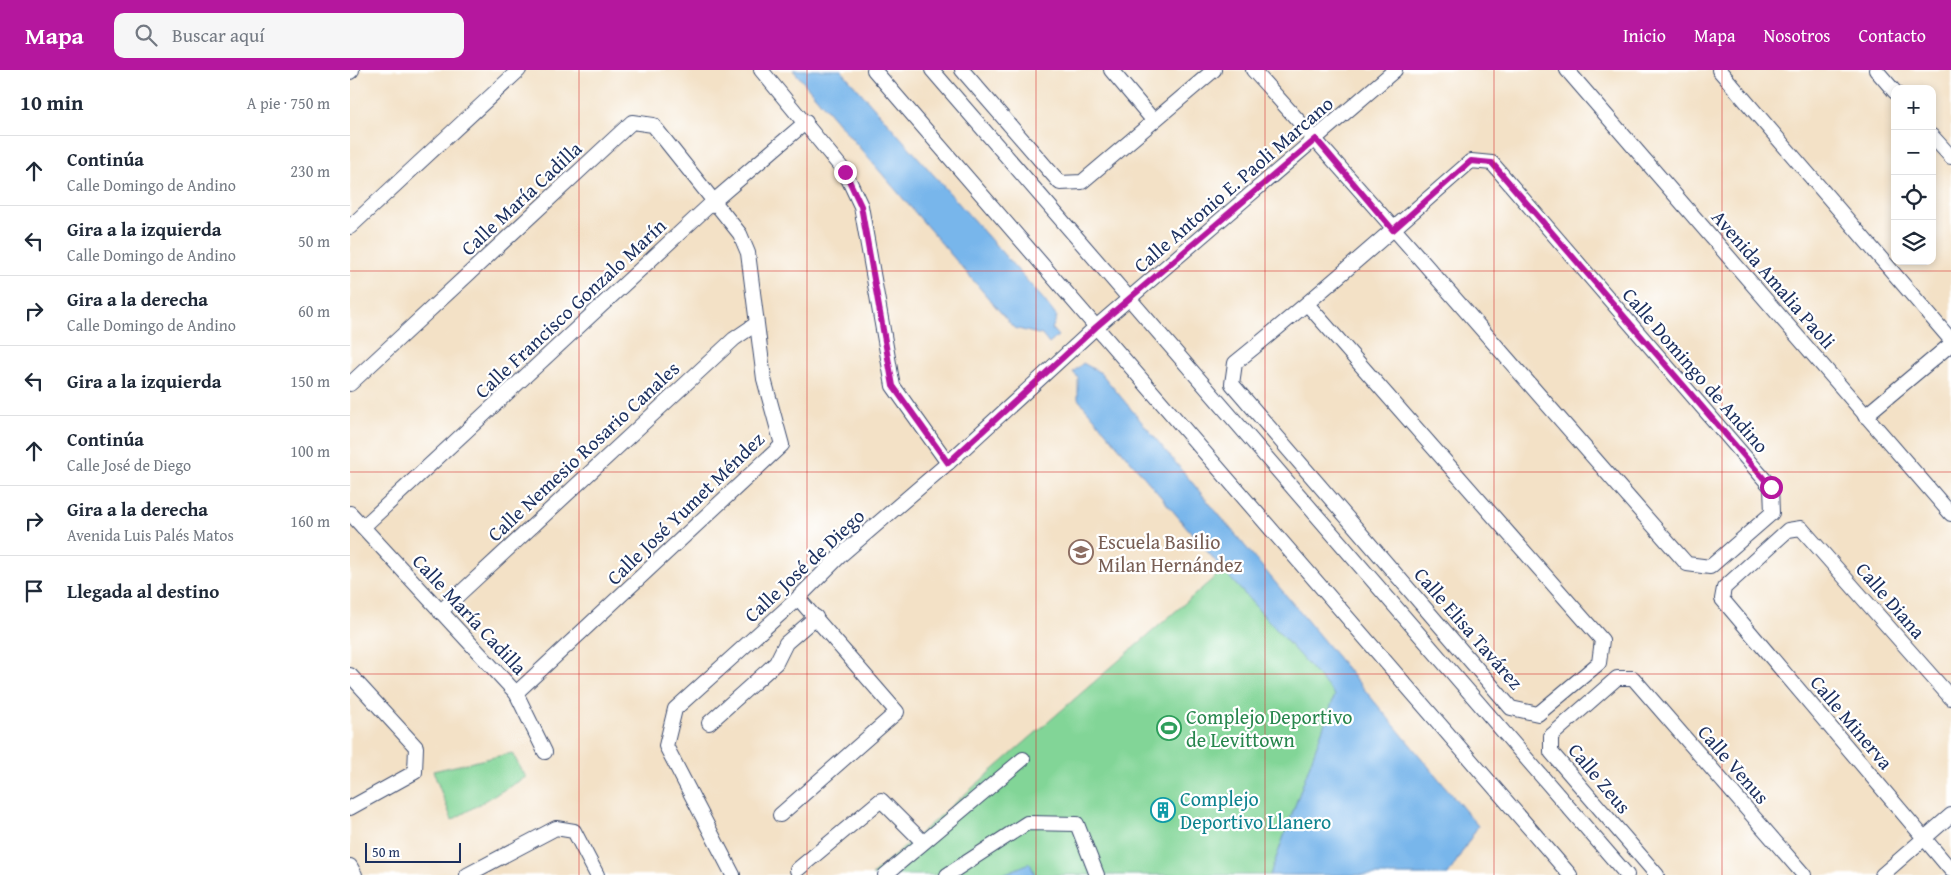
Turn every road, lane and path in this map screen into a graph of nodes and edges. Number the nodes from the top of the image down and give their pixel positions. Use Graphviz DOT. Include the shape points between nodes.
graph roads {
  1 [pos="519,70"];
  2 [pos="762,70"];
  3 [pos="874,70"];
  4 [pos="932,70"];
  5 [pos="962,70"];
  6 [pos="1111,70"];
  7 [pos="1214,70"];
  8 [pos="1253,70"];
  9 [pos="1395,70"];
  10 [pos="1567,70"];
  11 [pos="1719,70"];
  12 [pos="1876,70"];
  13 [pos="1891,87"];
  14 [pos="1153,120"];
  15 [pos="806,122"];
  16 [pos="1316,139"];
  17 [pos="1936,141"];
  18 [pos="1951,158"];
  19 [pos="715,200"];
  20 [pos="350,227"];
  21 [pos="1393,230"];
  22 [pos="1130,299"];
  23 [pos="1308,305"];
  24 [pos="756,324"];
  25 [pos="1096,327"];
  26 [pos="1951,340"];
  27 [pos="1951,344"];
  28 [pos="350,384"];
  29 [pos="1865,416"];
  30 [pos="948,463"];
  31 [pos="1948,506"];
  32 [pos="350,513"];
  33 [pos="363,527"];
  34 [pos="798,598"];
  35 [pos="1722,599"];
  36 [pos="440,612"];
  37 [pos="816,618"];
  38 [pos="350,675"];
  39 [pos="1633,678"];
  40 [pos="516,693"];
  41 [pos="1951,698"];
  42 [pos="709,723"];
  43 [pos="545,752"];
  44 [pos="1023,759"];
  45 [pos="350,808"];
  46 [pos="780,815"];
  47 [pos="1951,816"];
  48 [pos="1924,838"];
  49 [pos="923,842"];
  50 [pos="350,866"];
  51 [pos="797,870"];
  52 [pos="1951,870"];
  53 [pos="355,875"];
  54 [pos="467,875"];
  55 [pos="597,875"];
  56 [pos="733,875"];
  57 [pos="885,875"];
  58 [pos="947,875"];
  59 [pos="1097,875"];
  60 [pos="1570,875"];
  61 [pos="1627,875"];
  62 [pos="1657,875"];
  63 [pos="1804,875"];
  64 [pos="1882,875"];
  1 -- 20 [label="street"];
  2 -- 15 [label="street"];
  3 -- 25 [label="street"];
  4 -- 22 [label="street"];
  5 -- 14 [label="street" via="1060,183 1082,182"];
  6 -- 14 [label="street"];
  7 -- 14 [label="street"];
  8 -- 16 [label="street, Calle Domingo de Andino"];
  9 -- 16 [label="street, Calle Antonio E. Paoli Marcano"];
  10 -- 29 [label="street, Avenida Amalia Paoli"];
  11 -- 26 [label="street"];
  12 -- 13 [label="street"];
  15 -- 19 [label="street, Calle Francisco Gonzalo Marín"];
  15 -- 30 [label="street" via="845,172 861,206 893,386"];
  16 -- 21 [label="street, Calle Domingo de Andino"];
  16 -- 22 [label="street, Calle Antonio E. Paoli Marcano"];
  17 -- 18 [label="street"];
  19 -- 24 [label="street, Calle José Yumet Méndez" via="740,234 748,253"];
  19 -- 28 [label="street, Calle María Cadilla" via="653,125 632,122"];
  19 -- 33 [label="street, Calle Francisco Gonzalo Marín"];
  21 -- 21 [label="street, Calle Domingo de Andino" via="1687,564 1710,567 1772,513 1771,487 1492,163 1471,161"];
  21 -- 23 [label="street, Calle Elisa Tavárez"];
  22 -- 25 [label="street, Calle Antonio E. Paoli Marcano"];
  22 -- 61 [label="street"];
  23 -- 23 [label="street, Calle Elisa Tavárez" via="1602,640 1598,664 1538,714 1511,708 1232,384 1235,363"];
  24 -- 36 [label="street, Calle Nemesio Rosario Canales" via="734,339"];
  24 -- 40 [label="street, Calle José Yumet Méndez" via="764,379 782,446"];
  25 -- 30 [label="street, Calle José de Diego"];
  25 -- 60 [label="street"];
  27 -- 29 [label="street"];
  29 -- 31 [label="street, Avenida Amalia Paoli"];
  30 -- 34 [label="street, Calle José de Diego" via="841,555"];
  32 -- 33 [label="street, Calle María Cadilla"];
  33 -- 36 [label="street, Calle María Cadilla"];
  34 -- 37 [label="street"];
  34 -- 56 [label="street, Calle José de Diego" via="675,709 666,746"];
  35 -- 41 [label="street, Calle Diana" via="1724,588 1758,557 1788,530 1800,528"];
  35 -- 48 [label="street, Calle Minerva"];
  36 -- 40 [label="street, Calle María Cadilla"];
  37 -- 42 [label="street" via="786,643 776,663"];
  37 -- 46 [label="street" via="897,712"];
  38 -- 45 [label="street" via="416,747 415,772"];
  39 -- 62 [label="street, Calle Zeus" via="1617,678 1579,710 1551,736 1552,752"];
  39 -- 63 [label="street, Calle Venus"];
  40 -- 43 [label="street, Calle María Cadilla"];
  44 -- 49 [label="street"];
  47 -- 48 [label="street"];
  48 -- 52 [label="street, Calle Minerva"];
  48 -- 64 [label="street"];
  49 -- 51 [label="street" via="881,800"];
  49 -- 57 [label="street"];
  50 -- 53 [label="street"];
  54 -- 55 [label="street" via="556,828 574,832"];
  58 -- 59 [label="street" via="1027,823 1077,824"];
}
